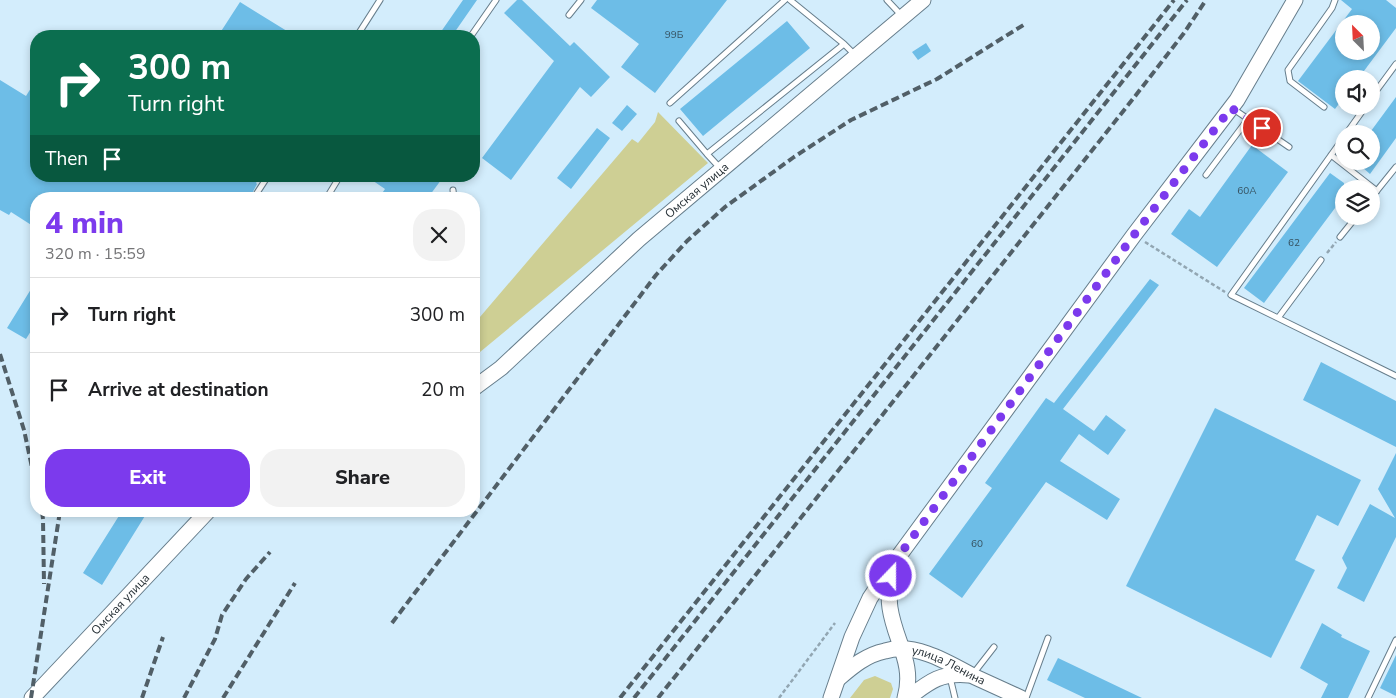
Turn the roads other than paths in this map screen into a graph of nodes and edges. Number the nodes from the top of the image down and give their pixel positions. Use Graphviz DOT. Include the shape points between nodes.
graph roads {
  1 [pos="380,0"];
  2 [pos="496,0"];
  3 [pos="581,0"];
  4 [pos="785,0"];
  5 [pos="790,0"];
  6 [pos="887,0"];
  7 [pos="923,0"];
  8 [pos="1295,0"];
  9 [pos="1335,0"];
  10 [pos="569,15"];
  11 [pos="903,16"];
  12 [pos="361,30"];
  13 [pos="475,30"];
  14 [pos="844,44"];
  15 [pos="856,56"];
  16 [pos="1396,64"];
  17 [pos="1380,86"];
  18 [pos="670,103"];
  19 [pos="1324,107"];
  20 [pos="1231,108"];
  21 [pos="1248,119"];
  22 [pos="679,122"];
  23 [pos="1289,147"];
  24 [pos="1335,149"];
  25 [pos="706,154"];
  26 [pos="1331,155"];
  27 [pos="1396,168"];
  28 [pos="721,169"];
  29 [pos="1206,175"];
  30 [pos="1363,180"];
  31 [pos="1380,187"];
  32 [pos="1350,225"];
  33 [pos="1340,237"];
  34 [pos="1322,260"];
  35 [pos="1278,318"];
  36 [pos="1396,376"];
  37 [pos="480,384"];
  38 [pos="202,517"];
  39 [pos="893,564"];
  40 [pos="1048,638"];
  41 [pos="1396,640"];
  42 [pos="994,646"];
  43 [pos="902,649"];
  44 [pos="950,674"];
  45 [pos="973,675"];
  46 [pos="838,679"];
  47 [pos="1370,697"];
  48 [pos="32,698"];
  49 [pos="831,698"];
  50 [pos="906,698"];
  51 [pos="955,698"];
  52 [pos="1021,698"];
  53 [pos="1026,698"];
  1 -- 12 [label="lane"];
  2 -- 13 [label="lane"];
  3 -- 10 [label="lane"];
  4 -- 18 [label="lane"];
  5 -- 14 [label="lane"];
  6 -- 11 [label="lane"];
  7 -- 11 [label="main road, Омская улица"];
  8 -- 20 [label="main road"];
  9 -- 19 [label="lane" via="1288,70 1290,81"];
  11 -- 15 [label="main road, Омская улица"];
  14 -- 15 [label="lane"];
  14 -- 25 [label="lane"];
  15 -- 28 [label="main road, Омская улица"];
  16 -- 17 [label="lane"];
  20 -- 21 [label="lane"];
  20 -- 39 [label="main road"];
  21 -- 23 [label="lane"];
  21 -- 29 [label="lane"];
  22 -- 25 [label="lane"];
  24 -- 26 [label="lane"];
  25 -- 28 [label="lane"];
  26 -- 30 [label="lane"];
  26 -- 35 [label="lane" via="1231,295"];
  27 -- 31 [label="lane"];
  28 -- 37 [label="main road, Омская улица"];
  32 -- 33 [label="lane"];
  34 -- 35 [label="lane"];
  35 -- 36 [label="lane"];
  38 -- 48 [label="main road, Омская улица"];
  39 -- 43 [label="main road, улица Ленина" via="890,609"];
  39 -- 46 [label="main road" via="870,598"];
  40 -- 53 [label="lane"];
  41 -- 47 [label="lane"];
  42 -- 45 [label="lane"];
  43 -- 45 [label="main road, улица Ленина" via="937,657"];
  43 -- 46 [label="main road, улица Ленина" via="870,655"];
  43 -- 50 [label="main road, улица Ленина" via="908,668"];
  44 -- 45 [label="main road"];
  44 -- 50 [label="main road" via="928,683"];
  44 -- 51 [label="lane"];
  45 -- 52 [label="main road, улица Ленина"];
  46 -- 49 [label="main road"];
}
